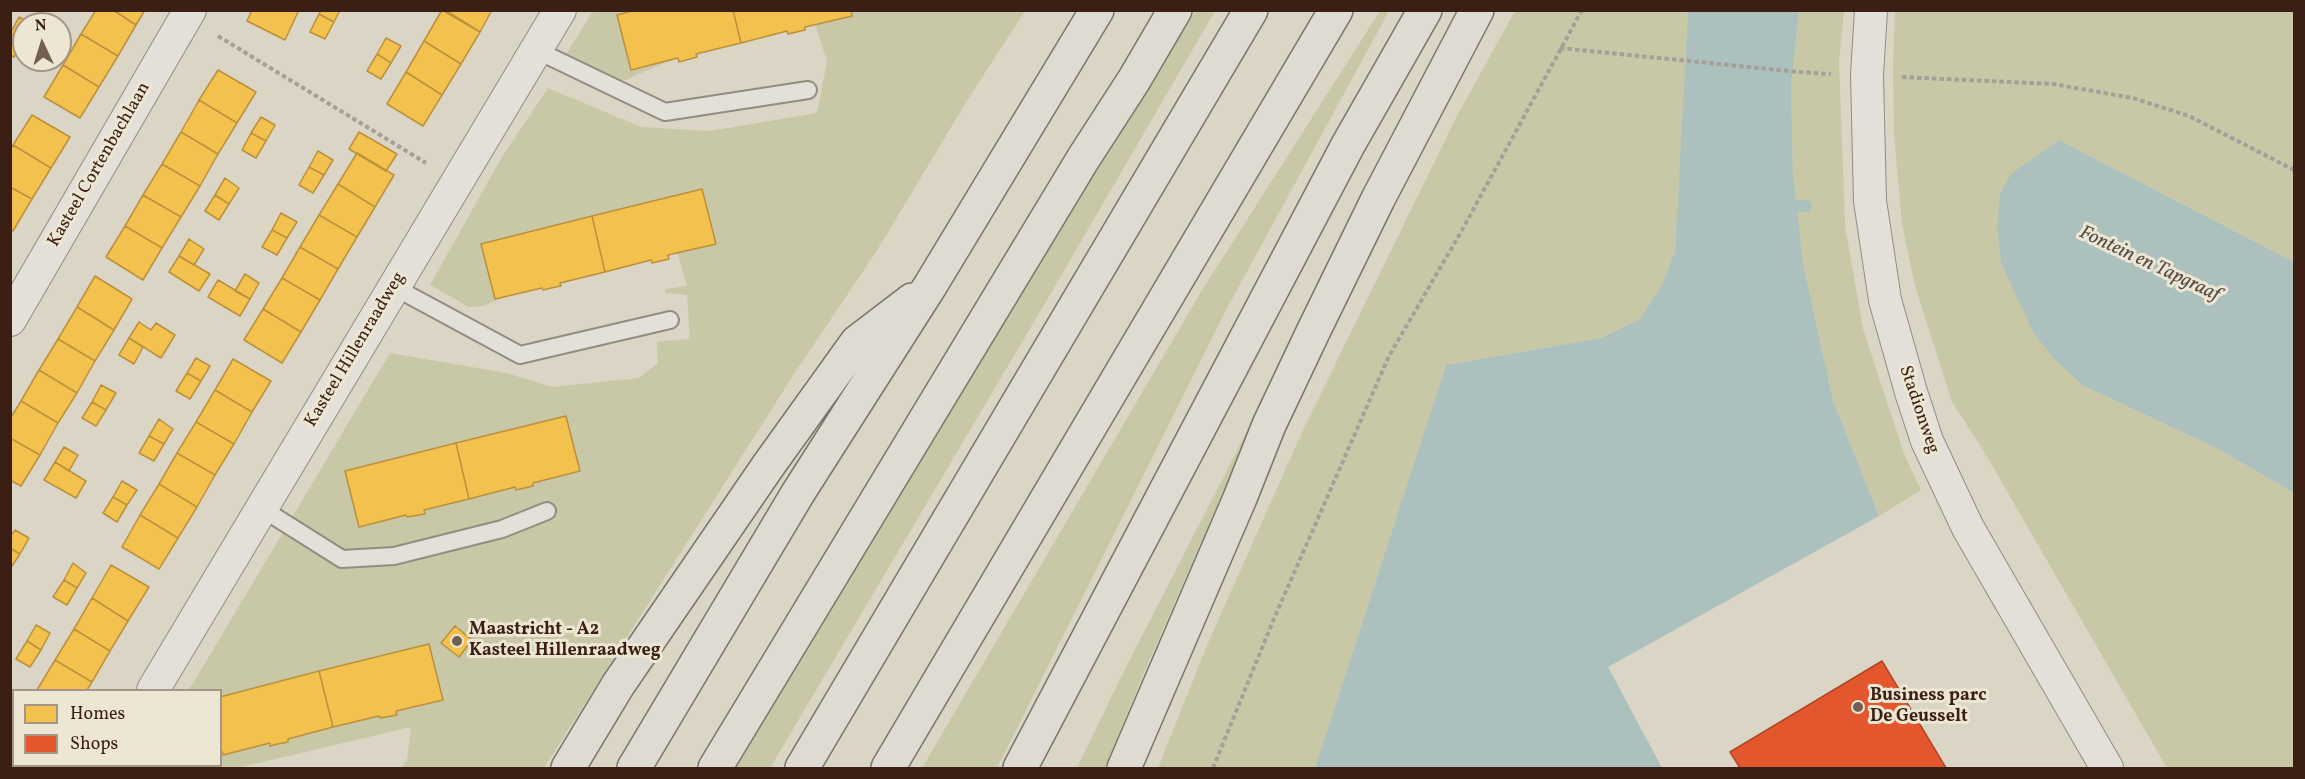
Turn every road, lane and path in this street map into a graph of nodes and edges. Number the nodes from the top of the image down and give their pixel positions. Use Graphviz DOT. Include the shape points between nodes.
graph roads {
  1 [pos="560,10"];
  2 [pos="1097,10"];
  3 [pos="1175,10"];
  4 [pos="1251,10"];
  5 [pos="1336,10"];
  6 [pos="1425,10"];
  7 [pos="1478,10"];
  8 [pos="1582,10"];
  9 [pos="1871,10"];
  10 [pos="188,14"];
  11 [pos="1560,48"];
  12 [pos="536,50"];
  13 [pos="1800,72"];
  14 [pos="1867,75"];
  15 [pos="808,90"];
  16 [pos="2295,170"];
  17 [pos="457,182"];
  18 [pos="930,286"];
  19 [pos="394,287"];
  20 [pos="10,320"];
  21 [pos="670,320"];
  22 [pos="261,508"];
  23 [pos="547,511"];
  24 [pos="1121,579"];
  25 [pos="154,689"];
  26 [pos="568,768"];
  27 [pos="634,768"];
  28 [pos="715,768"];
  29 [pos="802,768"];
  30 [pos="888,768"];
  31 [pos="1020,768"];
  32 [pos="1047,768"];
  33 [pos="1124,768"];
  34 [pos="1213,768"];
  35 [pos="2108,768"];
  1 -- 12 [label="street, Kasteel Hillenraadweg"];
  2 -- 18 [label="highway"];
  3 -- 28 [label="highway"];
  4 -- 29 [label="highway"];
  5 -- 30 [label="highway"];
  6 -- 24 [label="highway" via="1348,145"];
  7 -- 33 [label="highway" via="1378,199 1269,425"];
  8 -- 11 [label="path"];
  9 -- 14 [label="street, Stadionweg"];
  10 -- 17 [label="path"];
  10 -- 20 [label="street, Kasteel Cortenbachlaan"];
  11 -- 13 [label="path"];
  11 -- 34 [label="path" via="1389,356"];
  12 -- 15 [label="lane" via="665,112"];
  12 -- 17 [label="street, Kasteel Hillenraadweg"];
  14 -- 16 [label="path" via="2053,84 2133,98 2189,116"];
  14 -- 35 [label="street, Stadionweg" via="1870,201 1877,255 1897,347 1927,441 1968,528"];
  17 -- 19 [label="street, Kasteel Hillenraadweg"];
  18 -- 26 [label="highway" via="856,342 631,666"];
  18 -- 27 [label="highway" via="798,494"];
  19 -- 21 [label="lane" via="520,355"];
  19 -- 22 [label="street, Kasteel Hillenraadweg"];
  22 -- 23 [label="lane" via="342,559 394,556 502,530"];
  22 -- 25 [label="street, Kasteel Hillenraadweg"];
  24 -- 31 [label="highway"];
  24 -- 32 [label="highway"];
}
